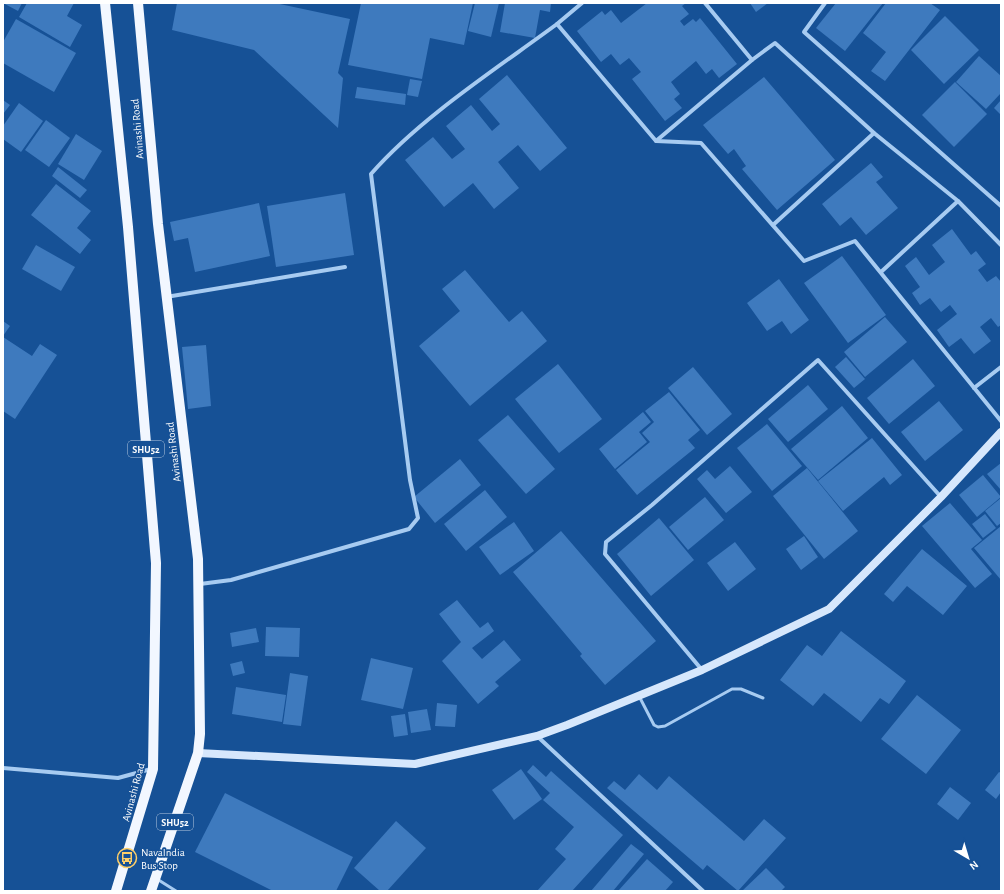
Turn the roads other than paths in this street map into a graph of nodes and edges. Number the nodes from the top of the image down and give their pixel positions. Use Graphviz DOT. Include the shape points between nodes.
graph roads {
  1 [pos="105,3"];
  2 [pos="138,3"];
  3 [pos="582,3"];
  4 [pos="704,3"];
  5 [pos="824,3"];
  6 [pos="557,24"];
  7 [pos="752,60"];
  8 [pos="874,133"];
  9 [pos="656,141"];
  10 [pos="958,201"];
  11 [pos="1001,206"];
  12 [pos="773,225"];
  13 [pos="1001,246"];
  14 [pos="345,267"];
  15 [pos="881,272"];
  16 [pos="166,297"];
  17 [pos="1001,367"];
  18 [pos="974,388"];
  19 [pos="1001,420"];
  20 [pos="1001,432"];
  21 [pos="941,497"];
  22 [pos="198,584"];
  23 [pos="702,670"];
  24 [pos="639,696"];
  25 [pos="763,698"];
  26 [pos="537,736"];
  27 [pos="198,753"];
  28 [pos="3,768"];
  29 [pos="153,769"];
  30 [pos="155,878"];
  31 [pos="116,891"];
  32 [pos="151,891"];
  33 [pos="176,891"];
  34 [pos="703,891"];
  1 -- 29 [label="main road, Avinashi Road / SHU52" via="128,227 156,563"];
  2 -- 16 [label="main road, Avinashi Road / SHU52"];
  3 -- 6 [label="street"];
  4 -- 7 [label="street"];
  5 -- 11 [label="street" via="804,32"];
  6 -- 9 [label="street"];
  6 -- 22 [label="street" via="391,151 370,174 410,480 418,518 409,529 231,580"];
  7 -- 8 [label="street" via="775,43"];
  7 -- 9 [label="street"];
  8 -- 10 [label="street"];
  8 -- 12 [label="street"];
  9 -- 12 [label="street" via="701,143"];
  10 -- 13 [label="street"];
  10 -- 15 [label="street"];
  12 -- 15 [label="street" via="804,261 855,240"];
  14 -- 16 [label="street"];
  15 -- 18 [label="street"];
  16 -- 22 [label="main road, Avinashi Road / SHU52" via="198,559"];
  17 -- 18 [label="street"];
  18 -- 19 [label="street"];
  20 -- 21 [label="street"];
  21 -- 23 [label="street" via="829,609"];
  21 -- 23 [label="street" via="818,360 606,542 605,554"];
  22 -- 27 [label="main road, Avinashi Road / SHU52"];
  23 -- 24 [label="street"];
  24 -- 25 [label="lane" via="654,725 658,727 665,726 732,689 741,689"];
  24 -- 26 [label="street"];
  26 -- 27 [label="street" via="415,764"];
  26 -- 34 [label="street"];
  27 -- 30 [label="main road, Avinashi Road / SHU52"];
  28 -- 29 [label="street" via="118,778"];
  29 -- 31 [label="main road, Avinashi Road / SHU52"];
  30 -- 32 [label="main road, Avinashi Road / SHU52"];
  30 -- 33 [label="lane"];
}
